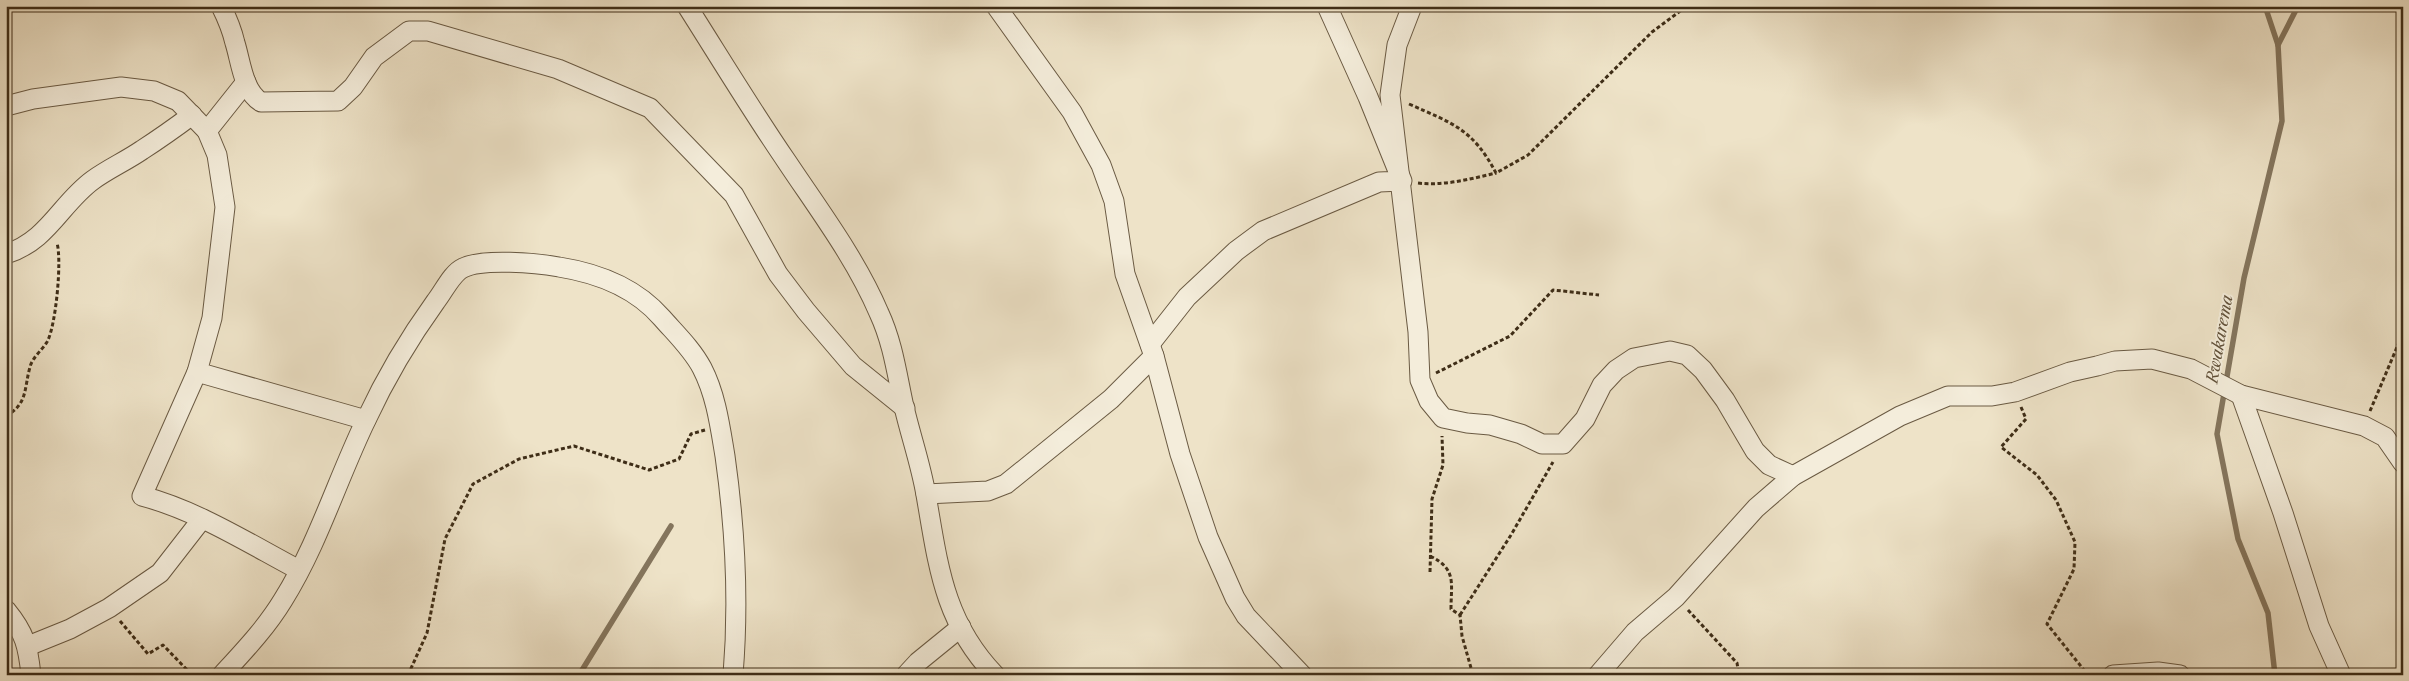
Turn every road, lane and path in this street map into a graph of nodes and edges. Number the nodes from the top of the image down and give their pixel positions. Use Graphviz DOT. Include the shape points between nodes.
graph roads {
  1 [pos="221,6"];
  2 [pos="996,6"];
  3 [pos="1327,6"];
  4 [pos="1412,6"];
  5 [pos="1686,6"];
  6 [pos="695,10"];
  7 [pos="246,82"];
  8 [pos="1390,95"];
  9 [pos="6,106"];
  10 [pos="192,115"];
  11 [pos="207,131"];
  12 [pos="1496,173"];
  13 [pos="1402,181"];
  14 [pos="44,231"];
  15 [pos="6,254"];
  16 [pos="1599,295"];
  17 [pos="2403,333"];
  18 [pos="1152,350"];
  19 [pos="197,372"];
  20 [pos="1420,380"];
  21 [pos="2014,392"];
  22 [pos="2242,395"];
  23 [pos="905,408"];
  24 [pos="6,416"];
  25 [pos="1443,418"];
  26 [pos="366,420"];
  27 [pos="720,425"];
  28 [pos="2364,426"];
  29 [pos="1563,444"];
  30 [pos="2403,463"];
  31 [pos="1794,476"];
  32 [pos="926,494"];
  33 [pos="202,519"];
  34 [pos="1430,556"];
  35 [pos="299,570"];
  36 [pos="1430,572"];
  37 [pos="1676,597"];
  38 [pos="109,608"];
  39 [pos="6,610"];
  40 [pos="1460,615"];
  41 [pos="961,627"];
  42 [pos="28,646"];
  43 [pos="6,673"];
  44 [pos="12,675"];
  45 [pos="31,675"];
  46 [pos="192,675"];
  47 [pos="222,675"];
  48 [pos="408,675"];
  49 [pos="733,675"];
  50 [pos="906,675"];
  51 [pos="995,675"];
  52 [pos="1302,675"];
  53 [pos="1472,675"];
  54 [pos="1598,675"];
  55 [pos="1739,675"];
  56 [pos="2088,675"];
  57 [pos="2113,675"];
  58 [pos="2180,675"];
  59 [pos="2341,675"];
  1 -- 7 [label="street"];
  2 -- 18 [label="street" via="1072,112 1101,165 1114,201 1125,274"];
  3 -- 13 [label="street"];
  4 -- 8 [label="street" via="1397,45"];
  5 -- 12 [label="path" via="1652,32 1528,155"];
  6 -- 23 [label="street" via="861,278 886,329"];
  7 -- 11 [label="street"];
  7 -- 23 [label="street" via="254,97 262,102 338,101 353,87 374,57 409,31 428,31 558,69 650,108 734,195 778,274 806,311 853,366"];
  8 -- 12 [label="path" via="1458,126 1485,151"];
  8 -- 13 [label="street"];
  9 -- 10 [label="street" via="33,99 121,87 154,91 178,101"];
  10 -- 11 [label="street"];
  10 -- 14 [label="street" via="93,180"];
  11 -- 19 [label="street" via="217,156 225,207 212,318"];
  12 -- 13 [label="path" via="1430,184"];
  13 -- 18 [label="street" via="1379,182 1263,230 1187,297"];
  13 -- 20 [label="street"];
  14 -- 15 [label="street" via="30,243"];
  14 -- 24 [label="path" via="58,244 53,327 30,366 28,388 16,411"];
  16 -- 20 [label="path" via="1553,290 1510,336"];
  17 -- 28 [label="path"];
  18 -- 32 [label="street" via="1111,399 1006,484 988,491"];
  18 -- 52 [label="street" via="1189,485 1218,561 1246,616"];
  19 -- 26 [label="street"];
  19 -- 33 [label="street" via="142,496 173,505"];
  20 -- 25 [label="street" via="1429,400"];
  21 -- 22 [label="street" via="2070,372 2115,361 2152,359 2191,369"];
  21 -- 31 [label="street" via="1976,397 1948,396 1931,402 1875,429"];
  21 -- 56 [label="path" via="2026,419 2001,447 2037,474 2056,500 2075,542 2074,569 2047,624"];
  22 -- 28 [label="street"];
  22 -- 59 [label="street" via="2319,626"];
  23 -- 32 [label="street"];
  25 -- 29 [label="street" via="1490,425 1542,444"];
  25 -- 34 [label="path" via="1443,465 1432,499"];
  26 -- 27 [label="street" via="420,324 458,271 471,265 508,262 570,269 623,287 639,296 656,310 693,353 714,398"];
  26 -- 35 [label="street"];
  27 -- 48 [label="path" via="691,434 679,459 649,470 574,446 519,459 473,484 445,539 426,633"];
  27 -- 49 [label="street" via="732,530"];
  28 -- 30 [label="street" via="2385,437"];
  29 -- 31 [label="street" via="1586,419 1602,385 1616,370 1634,358 1670,351 1687,355 1703,370 1768,465"];
  29 -- 40 [label="path"];
  31 -- 37 [label="street" via="1756,508"];
  32 -- 41 [label="street" via="939,572"];
  33 -- 35 [label="street"];
  33 -- 38 [label="street" via="160,573"];
  34 -- 36 [label="path"];
  34 -- 40 [label="path" via="1444,563 1451,576 1451,609"];
  35 -- 47 [label="street" via="259,635"];
  37 -- 54 [label="street" via="1635,632"];
  37 -- 55 [label="path" via="1736,663"];
  38 -- 42 [label="street"];
  38 -- 46 [label="path" via="148,654 163,645"];
  39 -- 42 [label="street" via="21,628"];
  40 -- 53 [label="path"];
  41 -- 50 [label="street"];
  41 -- 51 [label="street"];
  42 -- 45 [label="street"];
  43 -- 44 [label="path"];
  57 -- 58 [label="street" via="2158,672"];
}
